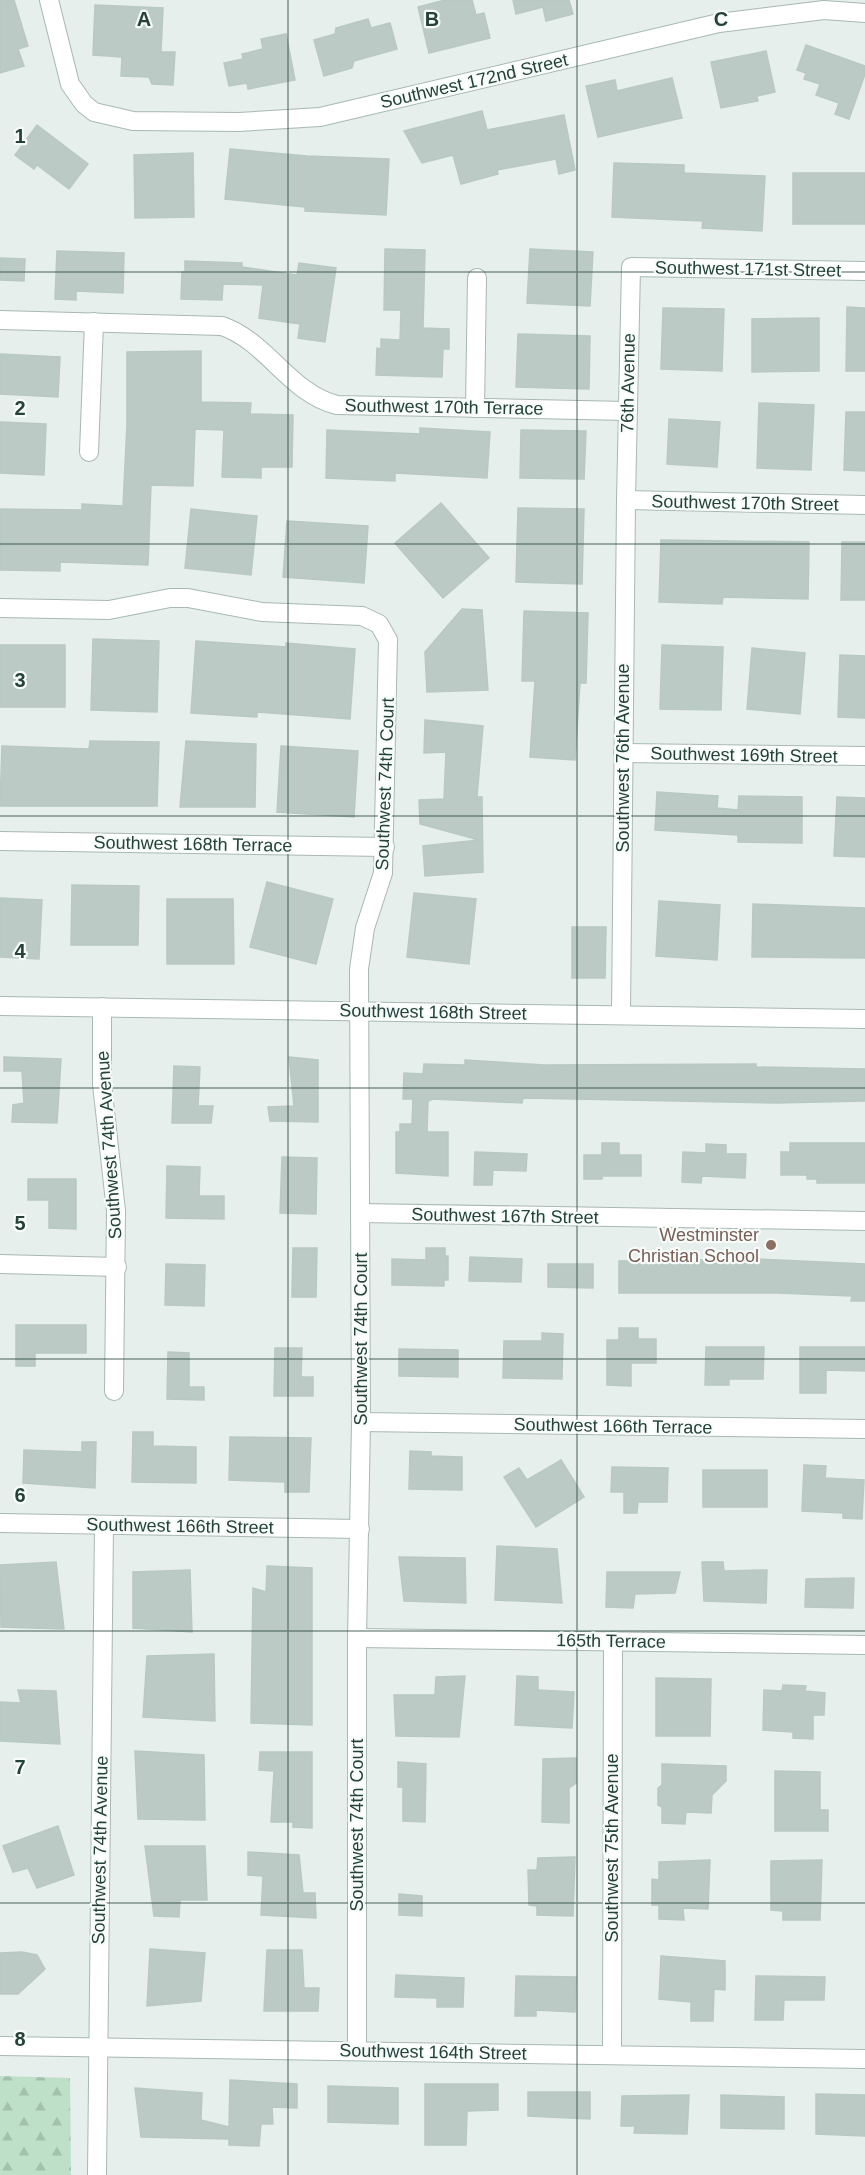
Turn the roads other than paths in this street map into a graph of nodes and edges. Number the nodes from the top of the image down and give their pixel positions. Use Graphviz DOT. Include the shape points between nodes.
graph roads {
  1 [pos="49,0"];
  2 [pos="865,13"];
  3 [pos="631,267"];
  4 [pos="865,271"];
  5 [pos="477,278"];
  6 [pos="0,320"];
  7 [pos="94,322"];
  8 [pos="475,408"];
  9 [pos="628,411"];
  10 [pos="89,452"];
  11 [pos="626,500"];
  12 [pos="865,505"];
  13 [pos="0,608"];
  14 [pos="623,753"];
  15 [pos="865,756"];
  16 [pos="0,841"];
  17 [pos="385,847"];
  18 [pos="0,1006"];
  19 [pos="102,1007"];
  20 [pos="358,1011"];
  21 [pos="621,1015"];
  22 [pos="865,1019"];
  23 [pos="360,1213"];
  24 [pos="865,1221"];
  25 [pos="0,1264"];
  26 [pos="117,1267"];
  27 [pos="114,1392"];
  28 [pos="361,1422"];
  29 [pos="865,1429"];
  30 [pos="0,1523"];
  31 [pos="104,1526"];
  32 [pos="360,1529"];
  33 [pos="357,1638"];
  34 [pos="613,1641"];
  35 [pos="865,1645"];
  36 [pos="865,2044"];
  37 [pos="0,2046"];
  38 [pos="98,2047"];
  39 [pos="357,2051"];
  40 [pos="612,2055"];
  41 [pos="865,2059"];
  42 [pos="97,2175"];
  1 -- 2 [label="street, Southwest 172nd Street" via="64,68 84,104 106,116 133,121 239,123 300,120 357,109 719,23 824,10"];
  3 -- 4 [label="street, Southwest 171st Street"];
  3 -- 9 [label="street, 76th Avenue"];
  5 -- 8 [label="street"];
  6 -- 7 [label="street, Southwest 170th Terrace"];
  7 -- 8 [label="street, Southwest 170th Terrace" via="222,326 255,344 304,391 337,405"];
  7 -- 10 [label="street"];
  8 -- 9 [label="street, Southwest 170th Terrace"];
  9 -- 11 [label="street, 76th Avenue"];
  11 -- 12 [label="street, Southwest 170th Street"];
  11 -- 14 [label="street, Southwest 76th Avenue"];
  13 -- 17 [label="street, Southwest 74th Court" via="109,610 188,598 262,612 352,615 371,620 384,630 389,648"];
  14 -- 15 [label="street, Southwest 169th Street"];
  14 -- 21 [label="street, Southwest 76th Avenue"];
  16 -- 17 [label="street, Southwest 168th Terrace"];
  17 -- 20 [label="street, Southwest 74th Court" via="381,885 362,940"];
  18 -- 19 [label="street, Southwest 168th Street"];
  19 -- 20 [label="street, Southwest 168th Street"];
  19 -- 26 [label="street, Southwest 74th Avenue" via="102,1084 115,1187"];
  20 -- 21 [label="street, Southwest 168th Street"];
  20 -- 23 [label="street, Southwest 74th Court"];
  21 -- 22 [label="street, Southwest 168th Street"];
  23 -- 24 [label="street, Southwest 167th Street"];
  23 -- 28 [label="street, Southwest 74th Court"];
  25 -- 26 [label="street"];
  26 -- 27 [label="street, Southwest 74th Avenue"];
  28 -- 29 [label="street, Southwest 166th Terrace"];
  28 -- 32 [label="street, Southwest 74th Court"];
  30 -- 31 [label="street, Southwest 166th Street"];
  31 -- 32 [label="street, Southwest 166th Street"];
  31 -- 38 [label="street, Southwest 74th Avenue"];
  32 -- 33 [label="street, Southwest 74th Court"];
  33 -- 34 [label="street, 165th Terrace"];
  33 -- 39 [label="street, Southwest 74th Court"];
  34 -- 35 [label="street, 165th Terrace"];
  34 -- 40 [label="street, Southwest 75th Avenue"];
  36 -- 41 [label="street"];
  37 -- 38 [label="street, Southwest 164th Street"];
  38 -- 39 [label="street, Southwest 164th Street"];
  38 -- 42 [label="street, Southwest 74th Avenue"];
  39 -- 40 [label="street, Southwest 164th Street"];
  40 -- 41 [label="street, Southwest 164th Street"];
}
